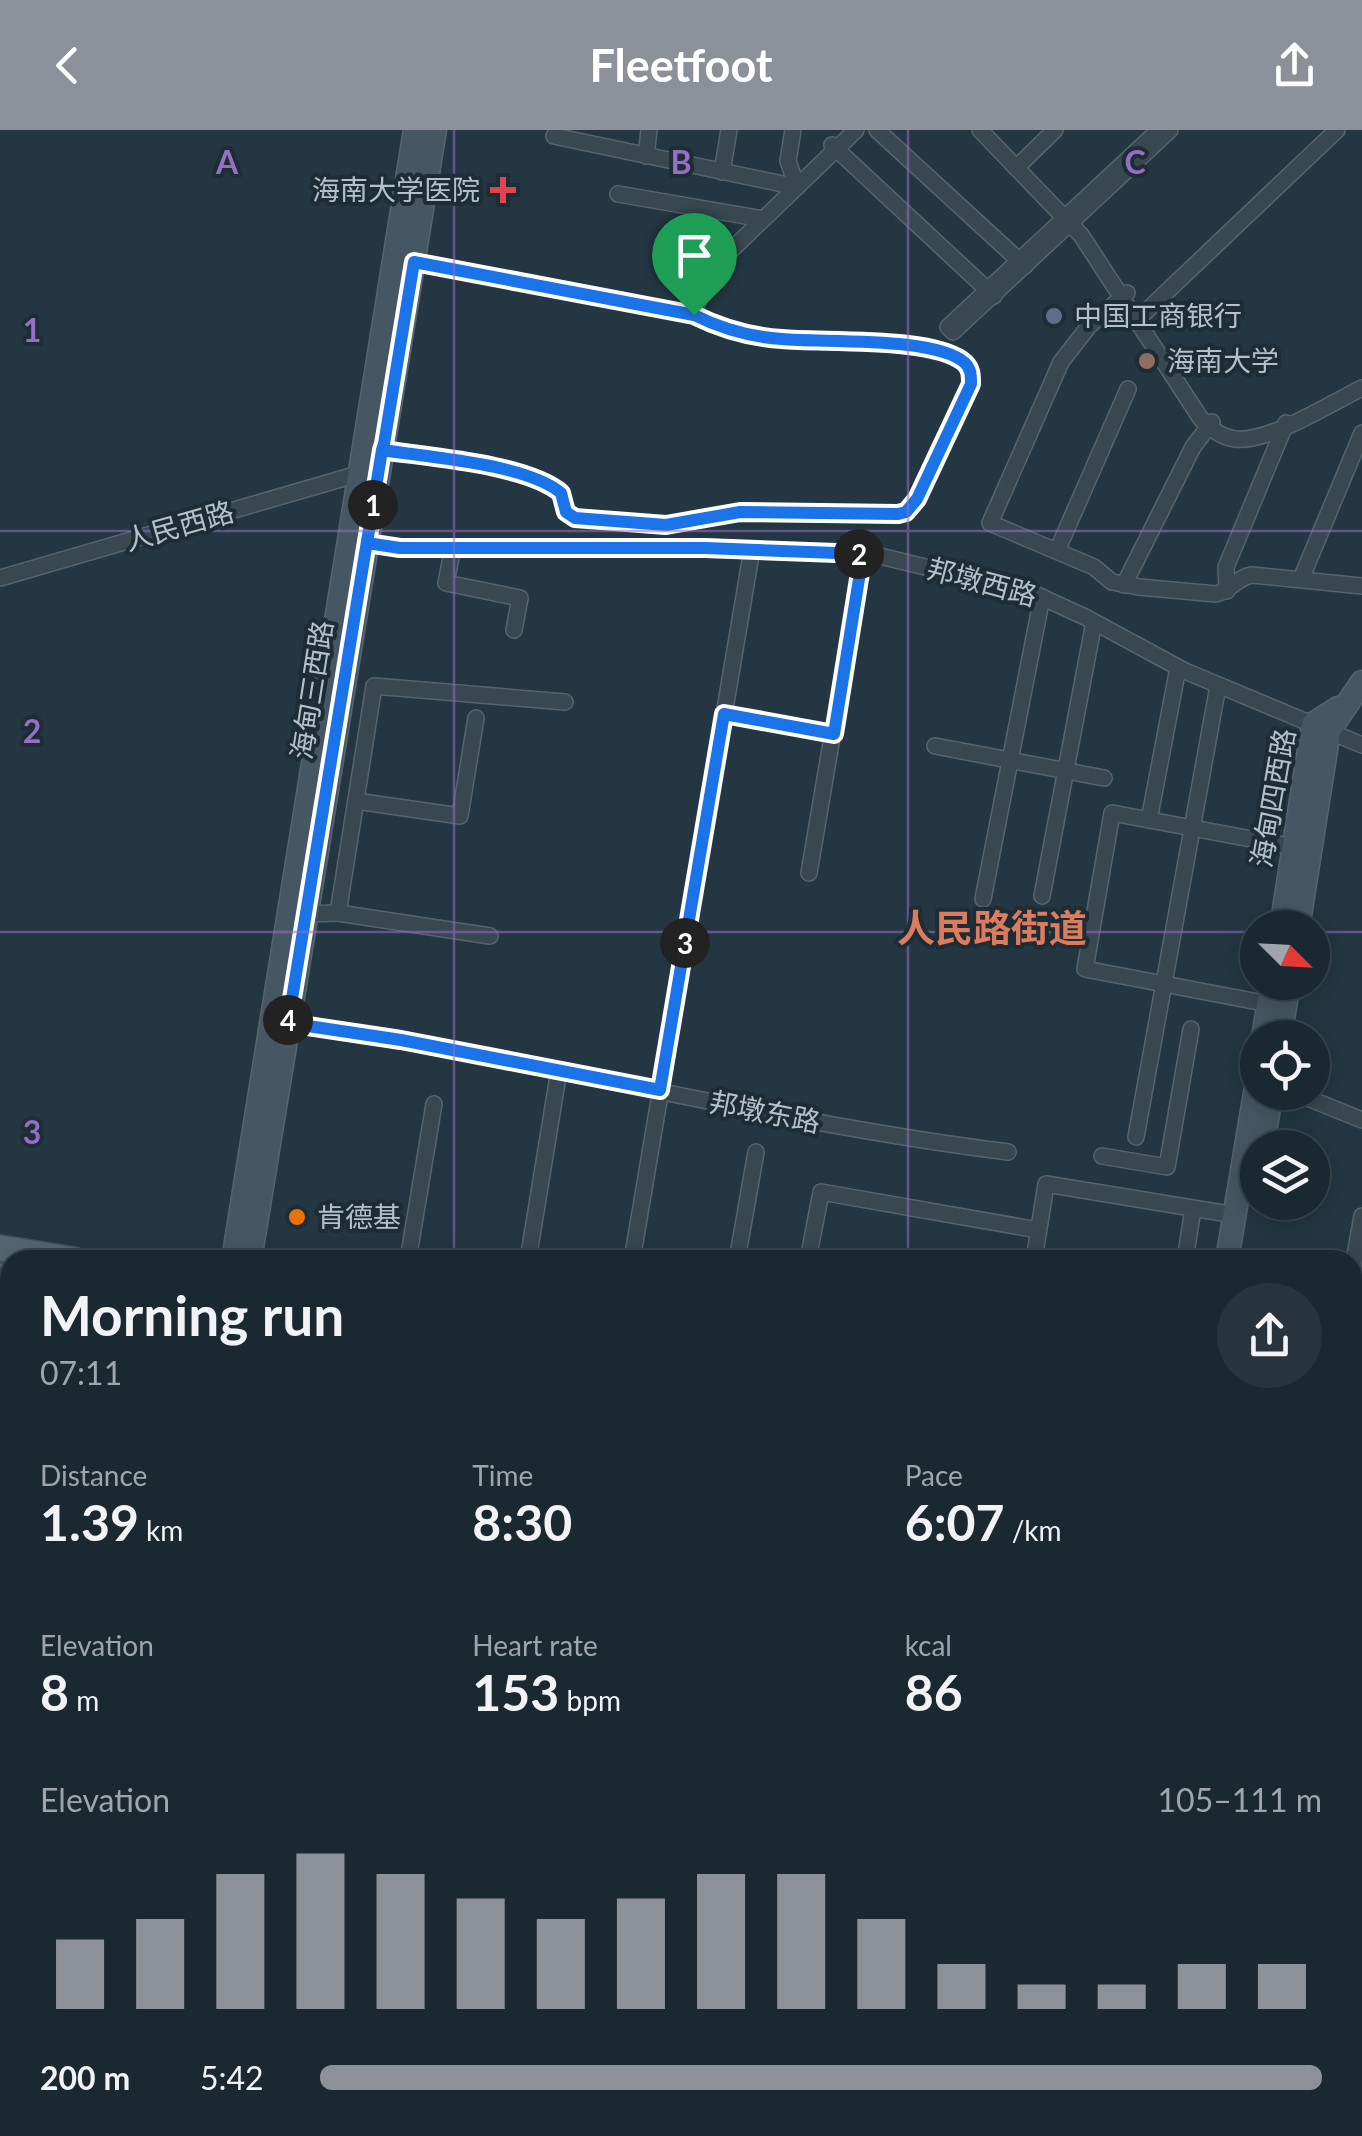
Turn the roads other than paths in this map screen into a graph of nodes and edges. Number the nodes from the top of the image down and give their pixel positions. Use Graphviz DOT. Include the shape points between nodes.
graph roads {
  1 [pos="415,130"];
  2 [pos="436,130"];
  3 [pos="649,130"];
  4 [pos="729,130"];
  5 [pos="793,130"];
  6 [pos="847,130"];
  7 [pos="856,130"];
  8 [pos="876,130"];
  9 [pos="890,130"];
  10 [pos="980,130"];
  11 [pos="991,130"];
  12 [pos="1055,130"];
  13 [pos="1159,130"];
  14 [pos="1170,130"];
  15 [pos="1336,130"];
  16 [pos="562,135"];
  17 [pos="834,147"];
  18 [pos="646,156"];
  19 [pos="1019,165"];
  20 [pos="722,172"];
  21 [pos="793,185"];
  22 [pos="618,194"];
  23 [pos="759,219"];
  24 [pos="1071,219"];
  25 [pos="1025,261"];
  26 [pos="414,262"];
  27 [pos="1125,295"];
  28 [pos="691,314"];
  29 [pos="1139,318"];
  30 [pos="1362,385"];
  31 [pos="1128,389"];
  32 [pos="1286,422"];
  33 [pos="1210,424"];
  34 [pos="1362,433"];
  35 [pos="382,450"];
  36 [pos="358,474"];
  37 [pos="367,543"];
  38 [pos="453,548"];
  39 [pos="752,549"];
  40 [pos="1058,551"];
  41 [pos="863,554"];
  42 [pos="0,578"];
  43 [pos="1301,579"];
  44 [pos="1124,584"];
  45 [pos="1362,586"];
  46 [pos="1227,591"];
  47 [pos="1042,597"];
  48 [pos="1094,622"];
  49 [pos="514,630"];
  50 [pos="1178,668"];
  51 [pos="1218,686"];
  52 [pos="1358,690"];
  53 [pos="565,702"];
  54 [pos="724,714"];
  55 [pos="476,718"];
  56 [pos="1321,728"];
  57 [pos="834,734"];
  58 [pos="1362,745"];
  59 [pos="935,746"];
  60 [pos="1010,760"];
  61 [pos="1066,771"];
  62 [pos="1104,778"];
  63 [pos="356,801"];
  64 [pos="1149,820"];
  65 [pos="1192,828"];
  66 [pos="1294,847"];
  67 [pos="809,874"];
  68 [pos="1042,896"];
  69 [pos="984,899"];
  70 [pos="1284,910"];
  71 [pos="1300,910"];
  72 [pos="338,913"];
  73 [pos="305,914"];
  74 [pos="490,936"];
  75 [pos="1163,984"];
  76 [pos="1240,990"];
  77 [pos="288,1023"];
  78 [pos="1191,1028"];
  79 [pos="559,1070"];
  80 [pos="660,1090"];
  81 [pos="434,1104"];
  82 [pos="1330,1107"];
  83 [pos="1252,1110"];
  84 [pos="1362,1120"];
  85 [pos="1173,1133"];
  86 [pos="756,1152"];
  87 [pos="1008,1152"];
  88 [pos="1102,1156"];
  89 [pos="1194,1208"];
  90 [pos="1235,1215"];
  91 [pos="1362,1216"];
  92 [pos="1249,1220"];
  93 [pos="1038,1230"];
  94 [pos="236,1250"];
  95 [pos="252,1250"];
  96 [pos="410,1250"];
  97 [pos="530,1250"];
  98 [pos="634,1250"];
  99 [pos="739,1250"];
  100 [pos="810,1250"];
  101 [pos="1035,1250"];
  102 [pos="1187,1250"];
  103 [pos="1229,1250"];
  104 [pos="1244,1250"];
  105 [pos="1356,1250"];
  1 -- 36 [label="main road, 海甸三西路"];
  2 -- 26 [label="main road, 海甸三西路"];
  3 -- 18 [label="street"];
  4 -- 20 [label="street"];
  5 -- 21 [label="street"];
  6 -- 17 [label="street"];
  7 -- 17 [label="street"];
  8 -- 25 [label="street"];
  9 -- 25 [label="street"];
  10 -- 19 [label="street"];
  11 -- 19 [label="street"];
  12 -- 19 [label="street"];
  13 -- 24 [label="street"];
  14 -- 24 [label="street"];
  15 -- 29 [label="street"];
  16 -- 18 [label="street"];
  17 -- 21 [label="street"];
  17 -- 25 [label="street" via="991,293"];
  18 -- 20 [label="street"];
  19 -- 24 [label="street"];
  20 -- 21 [label="street"];
  21 -- 23 [label="street"];
  22 -- 23 [label="street"];
  23 -- 28 [label="street" via="708,266"];
  24 -- 25 [label="street"];
  24 -- 27 [label="street"];
  26 -- 28 [label="street"];
  26 -- 35 [label="main road, 海甸三西路"];
  27 -- 29 [label="street"];
  27 -- 40 [label="street" via="1061,362 990,523"];
  28 -- 35 [label="street" via="728,330 778,339 892,343 963,360 971,384 906,512 740,512 666,525 585,519 570,516 561,493 540,480"];
  29 -- 33 [label="street"];
  30 -- 32 [label="street"];
  31 -- 40 [label="street"];
  32 -- 33 [label="street" via="1248,434"];
  32 -- 46 [label="street" via="1226,567"];
  33 -- 44 [label="street"];
  34 -- 43 [label="street"];
  35 -- 37 [label="main road, 海甸三西路"];
  36 -- 42 [label="street, 人民西路"];
  36 -- 94 [label="main road, 海甸三西路"];
  37 -- 38 [label="street, 邦墩西路"];
  37 -- 73 [label="main road, 海甸三西路"];
  38 -- 39 [label="street, 邦墩西路"];
  38 -- 49 [label="street" via="446,583 520,598"];
  39 -- 41 [label="street, 邦墩西路"];
  39 -- 54 [label="street"];
  40 -- 44 [label="street"];
  41 -- 47 [label="street, 邦墩西路"];
  41 -- 57 [label="street"];
  43 -- 45 [label="street"];
  43 -- 46 [label="street" via="1246,576"];
  44 -- 46 [label="street"];
  47 -- 48 [label="street, 邦墩西路"];
  47 -- 60 [label="street"];
  48 -- 50 [label="street, 邦墩西路"];
  48 -- 61 [label="street"];
  50 -- 51 [label="street, 邦墩西路"];
  50 -- 64 [label="street"];
  51 -- 56 [label="street, 邦墩西路"];
  51 -- 65 [label="street"];
  52 -- 56 [label="main road, 海甸四西路"];
  53 -- 63 [label="street" via="374,686"];
  54 -- 57 [label="street"];
  54 -- 80 [label="street"];
  55 -- 63 [label="street" via="460,816"];
  56 -- 58 [label="street, 邦墩西路"];
  56 -- 66 [label="main road, 海甸四西路"];
  56 -- 71 [label="main road, 海甸四西路"];
  57 -- 67 [label="street"];
  59 -- 60 [label="street"];
  60 -- 61 [label="street"];
  60 -- 69 [label="street"];
  61 -- 62 [label="street"];
  61 -- 68 [label="street"];
  63 -- 72 [label="street"];
  64 -- 65 [label="street"];
  64 -- 75 [label="street" via="1112,814 1084,969"];
  65 -- 66 [label="street"];
  65 -- 75 [label="street"];
  66 -- 70 [label="main road, 海甸四西路"];
  72 -- 73 [label="street"];
  72 -- 74 [label="street"];
  73 -- 77 [label="main road, 海甸三西路"];
  75 -- 76 [label="street"];
  75 -- 85 [label="street" via="1137,1132"];
  77 -- 79 [label="street, 邦墩东路"];
  77 -- 95 [label="main road, 海甸三西路"];
  78 -- 85 [label="street"];
  79 -- 80 [label="street, 邦墩东路"];
  79 -- 97 [label="street"];
  80 -- 87 [label="street, 邦墩东路" via="892,1137"];
  80 -- 98 [label="street"];
  81 -- 96 [label="street"];
  82 -- 84 [label="street"];
  83 -- 90 [label="main road"];
  85 -- 88 [label="street" via="1167,1168"];
  86 -- 99 [label="street"];
  89 -- 90 [label="street"];
  89 -- 93 [label="street" via="1046,1184"];
  89 -- 102 [label="street"];
  90 -- 103 [label="main road"];
  91 -- 105 [label="street"];
  92 -- 104 [label="main road"];
  93 -- 100 [label="street" via="820,1192"];
  93 -- 101 [label="street"];
}
